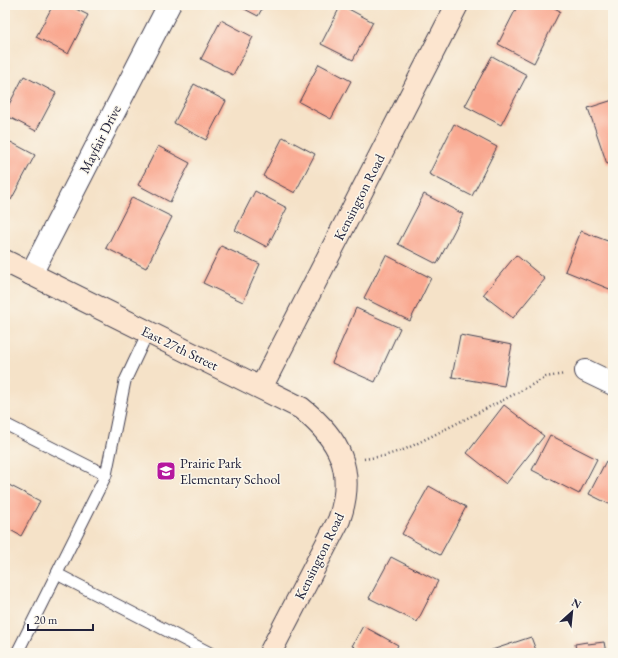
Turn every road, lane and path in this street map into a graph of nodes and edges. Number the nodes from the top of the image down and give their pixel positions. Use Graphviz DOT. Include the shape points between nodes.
graph roads {
  1 [pos="169,5"];
  2 [pos="457,5"];
  3 [pos="5,261"];
  4 [pos="31,274"];
  5 [pos="148,332"];
  6 [pos="586,371"];
  7 [pos="613,384"];
  8 [pos="262,388"];
  9 [pos="5,424"];
  10 [pos="339,453"];
  11 [pos="364,459"];
  12 [pos="106,475"];
  13 [pos="57,574"];
  14 [pos="17,653"];
  15 [pos="210,653"];
  16 [pos="270,653"];
  1 -- 4 [label="street, Mayfair Drive"];
  2 -- 8 [label="street, Kensington Road"];
  3 -- 4 [label="street, East 27th Street"];
  4 -- 5 [label="street, East 27th Street"];
  5 -- 8 [label="street, East 27th Street"];
  5 -- 12 [label="lane" via="125,381"];
  6 -- 7 [label="street"];
  6 -- 11 [label="path" via="546,377 406,449"];
  8 -- 10 [label="street, East 27th Street" via="301,408 316,420 330,436"];
  9 -- 12 [label="lane"];
  10 -- 16 [label="street, Kensington Road" via="346,484 344,506"];
  12 -- 13 [label="lane"];
  13 -- 14 [label="lane"];
  13 -- 15 [label="lane"];
}
